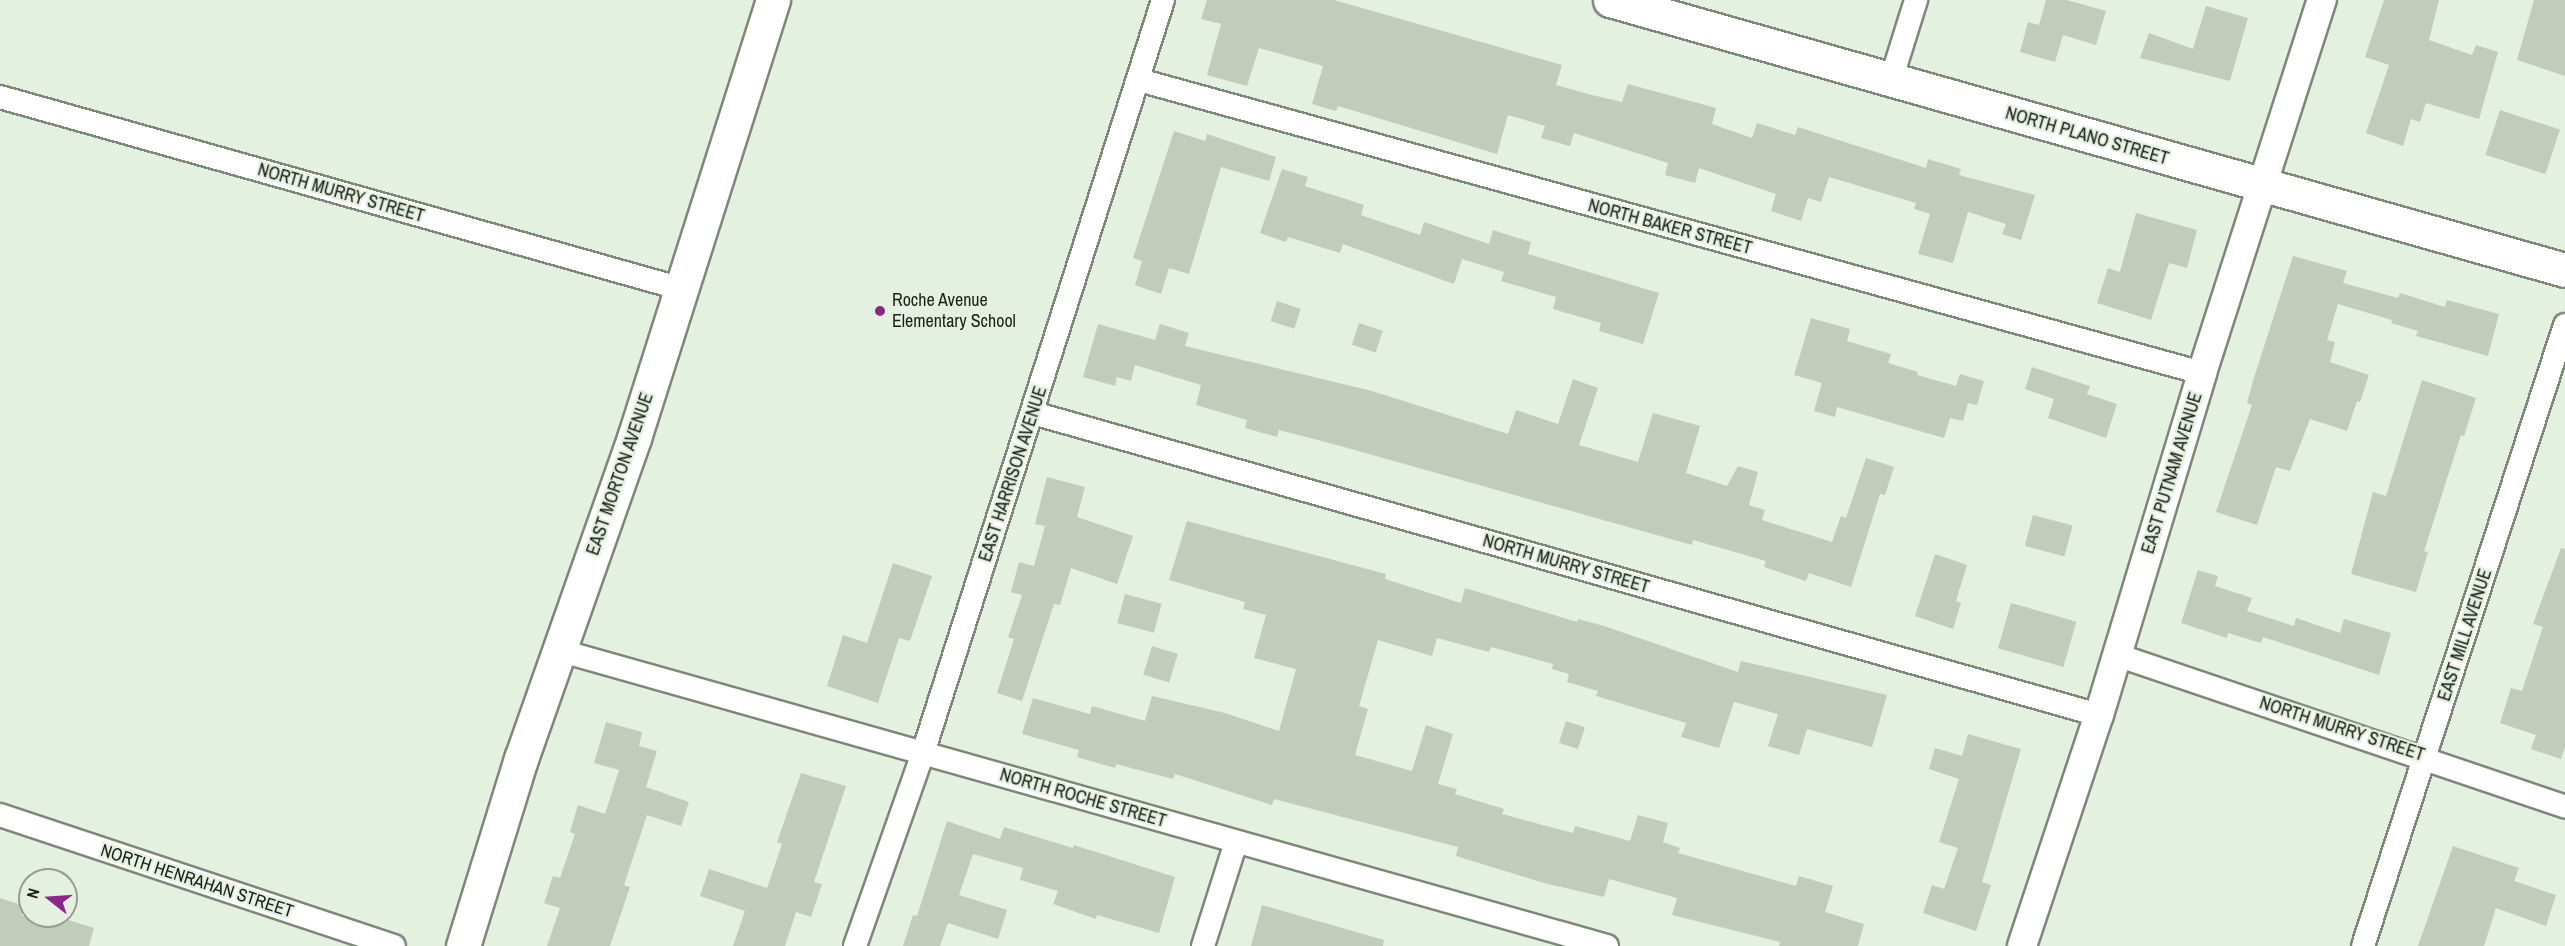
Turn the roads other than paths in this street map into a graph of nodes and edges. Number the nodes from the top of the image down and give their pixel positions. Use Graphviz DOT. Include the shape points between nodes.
graph roads {
  1 [pos="773,0"];
  2 [pos="1163,0"];
  3 [pos="1610,0"];
  4 [pos="1916,0"];
  5 [pos="2322,0"];
  6 [pos="1139,80"];
  7 [pos="1891,80"];
  8 [pos="0,97"];
  9 [pos="2264,186"];
  10 [pos="2565,270"];
  11 [pos="682,289"];
  12 [pos="2565,325"];
  13 [pos="2202,373"];
  14 [pos="1033,413"];
  15 [pos="558,650"];
  16 [pos="2117,655"];
  17 [pos="2099,715"];
  18 [pos="923,753"];
  19 [pos="2425,757"];
  20 [pos="2565,807"];
  21 [pos="0,815"];
  22 [pos="1236,842"];
  23 [pos="394,946"];
  24 [pos="462,946"];
  25 [pos="855,946"];
  26 [pos="1203,946"];
  27 [pos="1607,946"];
  28 [pos="2022,946"];
  29 [pos="2363,946"];
  1 -- 11 [label="main road, EAST MORTON AVENUE"];
  2 -- 6 [label="street, EAST HARRISON AVENUE"];
  3 -- 7 [label="main road, NORTH PLANO STREET"];
  4 -- 7 [label="street"];
  5 -- 9 [label="street, EAST PUTNAM AVENUE"];
  6 -- 13 [label="street, NORTH BAKER STREET"];
  6 -- 14 [label="street, EAST HARRISON AVENUE"];
  7 -- 9 [label="main road, NORTH PLANO STREET"];
  8 -- 11 [label="street, NORTH MURRY STREET"];
  9 -- 10 [label="main road, NORTH PLANO STREET"];
  9 -- 13 [label="street, EAST PUTNAM AVENUE"];
  11 -- 15 [label="main road, EAST MORTON AVENUE"];
  12 -- 19 [label="street, EAST MILL AVENUE"];
  13 -- 16 [label="street, EAST PUTNAM AVENUE"];
  14 -- 17 [label="street, NORTH MURRY STREET"];
  14 -- 18 [label="street, EAST HARRISON AVENUE"];
  15 -- 18 [label="street, NORTH ROCHE STREET"];
  15 -- 24 [label="main road, EAST MORTON AVENUE"];
  16 -- 17 [label="street, EAST PUTNAM AVENUE"];
  16 -- 19 [label="street, NORTH MURRY STREET"];
  17 -- 28 [label="street, EAST PUTNAM AVENUE"];
  18 -- 22 [label="street, NORTH ROCHE STREET"];
  18 -- 25 [label="street, EAST HARRISON AVENUE"];
  19 -- 20 [label="street, NORTH MURRY STREET"];
  19 -- 29 [label="street, EAST MILL AVENUE"];
  21 -- 23 [label="street, NORTH HENRAHAN STREET"];
  22 -- 26 [label="street"];
  22 -- 27 [label="street, NORTH ROCHE STREET"];
}
